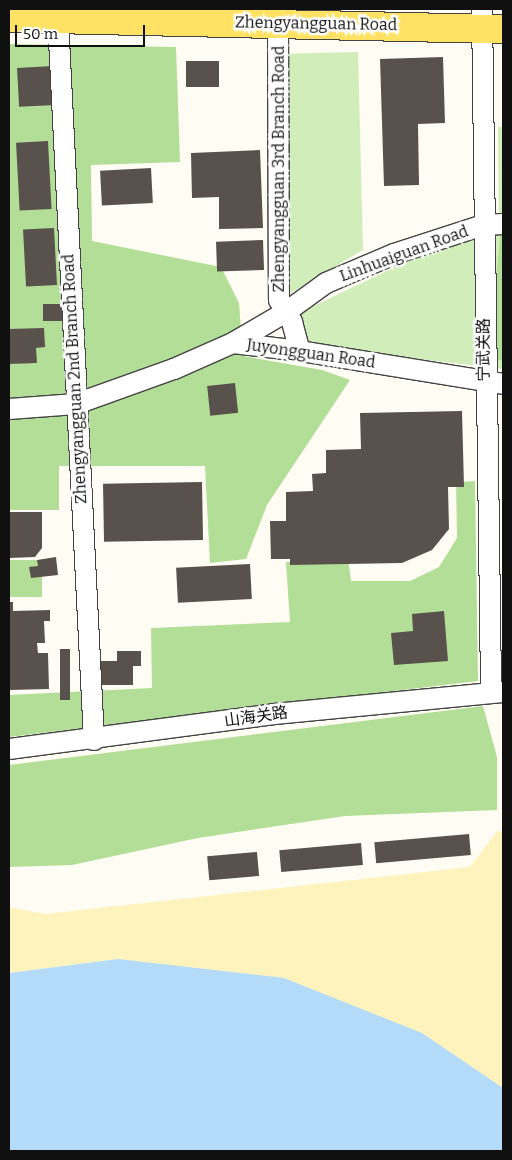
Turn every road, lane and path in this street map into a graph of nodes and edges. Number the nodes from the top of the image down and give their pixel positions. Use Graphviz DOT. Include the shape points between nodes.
graph roads {
  1 [pos="9,18"];
  2 [pos="58,18"];
  3 [pos="489,22"];
  4 [pos="278,24"];
  5 [pos="493,225"];
  6 [pos="286,312"];
  7 [pos="233,343"];
  8 [pos="300,351"];
  9 [pos="494,383"];
  10 [pos="76,404"];
  11 [pos="9,409"];
  12 [pos="497,691"];
  13 [pos="94,740"];
  14 [pos="9,749"];
  1 -- 2 [label="main road, Zhengyangguan Road"];
  2 -- 4 [label="main road, Zhengyangguan Road"];
  2 -- 10 [label="street, Zhengyangguan 2nd Branch Road"];
  3 -- 4 [label="main road, Zhengyangguan Road"];
  3 -- 5 [label="street, 宁武关路"];
  4 -- 6 [label="street, Zhengyangguan 3rd Branch Road" via="279,300"];
  5 -- 6 [label="street, Linhuaiguan Road" via="394,254 326,283"];
  5 -- 9 [label="street, 宁武关路"];
  6 -- 7 [label="street, Linhuaiguan Road"];
  6 -- 8 [label="street, Zhengyangguan 3rd Branch Road"];
  7 -- 8 [label="street, Juyongguan Road"];
  7 -- 10 [label="street, Juyongguan Road" via="174,369"];
  8 -- 9 [label="street, Juyongguan Road"];
  9 -- 12 [label="street, 宁武关路"];
  10 -- 11 [label="street, Juyongguan Road"];
  10 -- 13 [label="street, Zhengyangguan 2nd Branch Road"];
  12 -- 13 [label="street, 山海关路" via="274,714"];
  13 -- 14 [label="street, 山海关路"];
}
